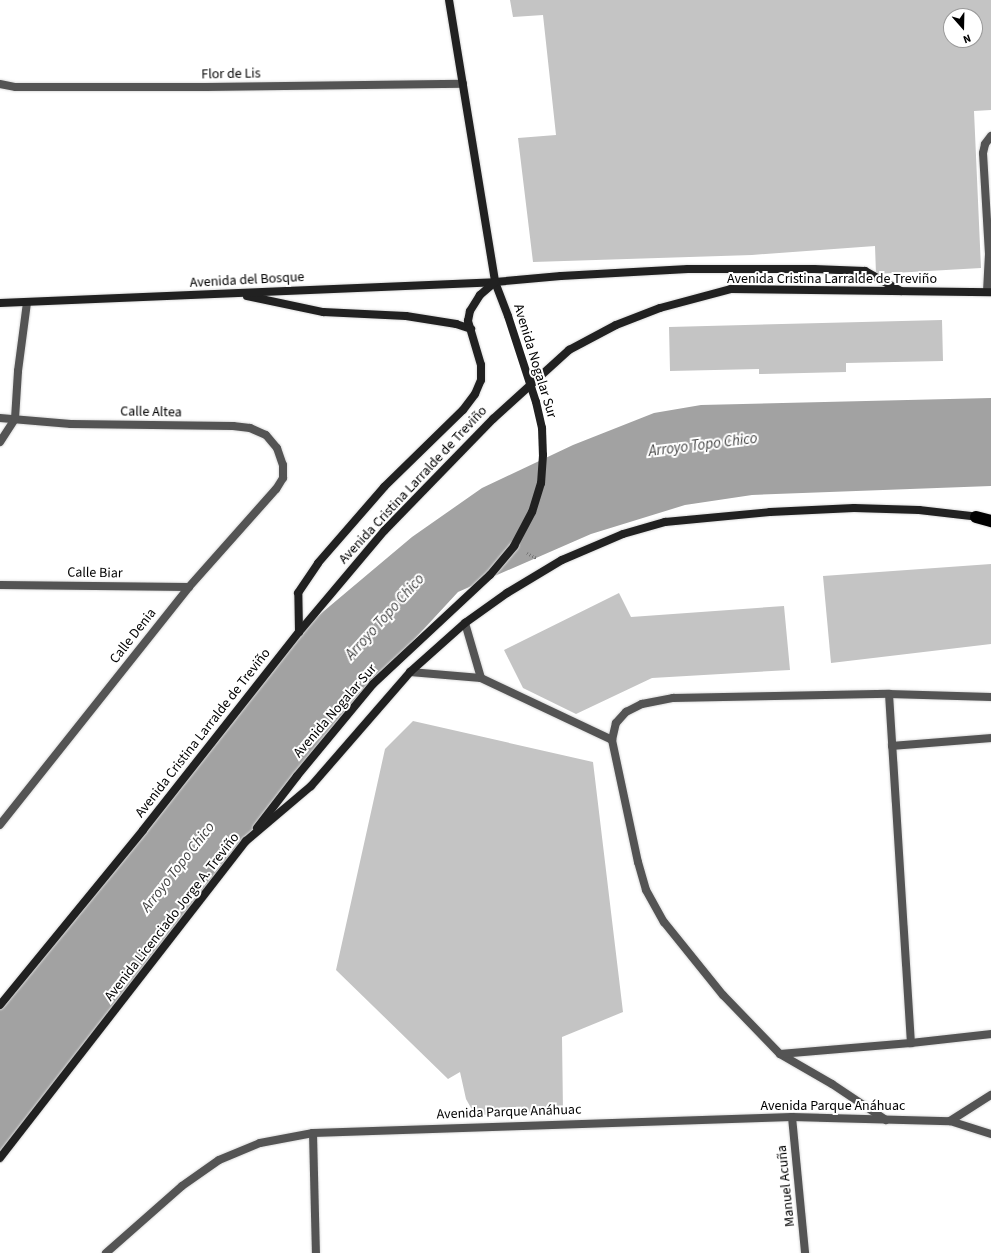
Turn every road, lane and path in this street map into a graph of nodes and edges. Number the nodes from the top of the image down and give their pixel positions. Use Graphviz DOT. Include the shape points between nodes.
graph roads {
  1 [pos="448,0"];
  2 [pos="0,84"];
  3 [pos="462,84"];
  4 [pos="991,136"];
  5 [pos="989,230"];
  6 [pos="495,282"];
  7 [pos="901,292"];
  8 [pos="989,292"];
  9 [pos="235,294"];
  10 [pos="0,303"];
  11 [pos="27,303"];
  12 [pos="471,329"];
  13 [pos="0,418"];
  14 [pos="15,419"];
  15 [pos="0,442"];
  16 [pos="283,464"];
  17 [pos="976,517"];
  18 [pos="991,517"];
  19 [pos="991,521"];
  20 [pos="514,546"];
  21 [pos="543,555"];
  22 [pos="0,585"];
  23 [pos="189,587"];
  24 [pos="465,623"];
  25 [pos="299,632"];
  26 [pos="410,672"];
  27 [pos="481,678"];
  28 [pos="889,694"];
  29 [pos="991,697"];
  30 [pos="991,738"];
  31 [pos="612,740"];
  32 [pos="892,746"];
  33 [pos="0,825"];
  34 [pos="246,841"];
  35 [pos="0,1005"];
  36 [pos="991,1034"];
  37 [pos="911,1043"];
  38 [pos="780,1054"];
  39 [pos="991,1095"];
  40 [pos="792,1117"];
  41 [pos="886,1120"];
  42 [pos="950,1121"];
  43 [pos="313,1133"];
  44 [pos="991,1134"];
  45 [pos="0,1158"];
  46 [pos="106,1253"];
  47 [pos="316,1253"];
  48 [pos="805,1253"];
  1 -- 3 [label="main road, Avenida Nogalar Sur"];
  2 -- 3 [label="street, Flor de Lis" via="16,87 143,87"];
  3 -- 6 [label="main road, Avenida Nogalar Sur"];
  4 -- 5 [label="street" via="985,144 983,153"];
  5 -- 8 [label="street"];
  6 -- 7 [label="main road, Avenida del Bosque" via="688,269 814,269 865,271"];
  6 -- 9 [label="main road, Avenida del Bosque"];
  6 -- 12 [label="main road" via="480,295 470,311 468,321"];
  6 -- 20 [label="main road, Avenida Nogalar Sur, bridge" via="536,402 542,428 540,483 532,512"];
  7 -- 8 [label="main road, Avenida Cristina Larralde de Treviño"];
  7 -- 25 [label="main road, Avenida Cristina Larralde de Treviño" via="731,289 653,310 616,325 569,350 492,419 396,519"];
  9 -- 11 [label="main road, Avenida del Bosque"];
  9 -- 12 [label="main road" via="323,312 406,316"];
  10 -- 11 [label="main road, Avenida del Bosque"];
  11 -- 14 [label="street"];
  12 -- 25 [label="main road" via="481,365 481,380 475,394 463,410 384,488 318,563 298,593"];
  13 -- 14 [label="street, Calle Altea"];
  14 -- 15 [label="street"];
  14 -- 16 [label="street, Calle Altea" via="70,424 250,428 266,435 277,448"];
  16 -- 23 [label="street, Calle Denia" via="283,478 276,489"];
  17 -- 18 [label="main road, Avenida Licenciado Jorge A. Treviño"];
  17 -- 19 [label="highway"];
  17 -- 24 [label="main road, Avenida Licenciado Jorge A. Treviño" via="919,510 854,508 770,512 665,522 623,534 562,560 507,593"];
  20 -- 21 [label="path" via="536,558"];
  20 -- 34 [label="main road, Avenida Nogalar Sur" via="490,575 373,684"];
  22 -- 23 [label="street, Calle Biar"];
  23 -- 33 [label="street, Calle Denia"];
  24 -- 26 [label="main road, Avenida Licenciado Jorge A. Treviño"];
  24 -- 27 [label="street"];
  25 -- 35 [label="main road, Avenida Cristina Larralde de Treviño" via="143,830"];
  26 -- 27 [label="street"];
  26 -- 34 [label="main road, Avenida Licenciado Jorge A. Treviño" via="311,786"];
  27 -- 31 [label="street"];
  28 -- 29 [label="street"];
  28 -- 31 [label="street" via="673,698 642,704 626,712 616,723"];
  28 -- 32 [label="street"];
  30 -- 32 [label="street"];
  31 -- 38 [label="street" via="629,827 646,890 664,922 699,966"];
  32 -- 37 [label="street"];
  34 -- 45 [label="main road, Avenida Licenciado Jorge A. Treviño"];
  36 -- 37 [label="street"];
  37 -- 38 [label="street"];
  38 -- 41 [label="street" via="832,1084"];
  39 -- 42 [label="street"];
  40 -- 41 [label="street, Avenida Parque Anáhuac"];
  40 -- 43 [label="street, Avenida Parque Anáhuac"];
  40 -- 48 [label="street, Manuel Acuña"];
  41 -- 42 [label="street, Avenida Parque Anáhuac"];
  42 -- 44 [label="street, Avenida Parque Anáhuac"];
  43 -- 46 [label="street, Avenida Parque Anáhuac" via="260,1143 219,1160 182,1186"];
  43 -- 47 [label="street"];
}
